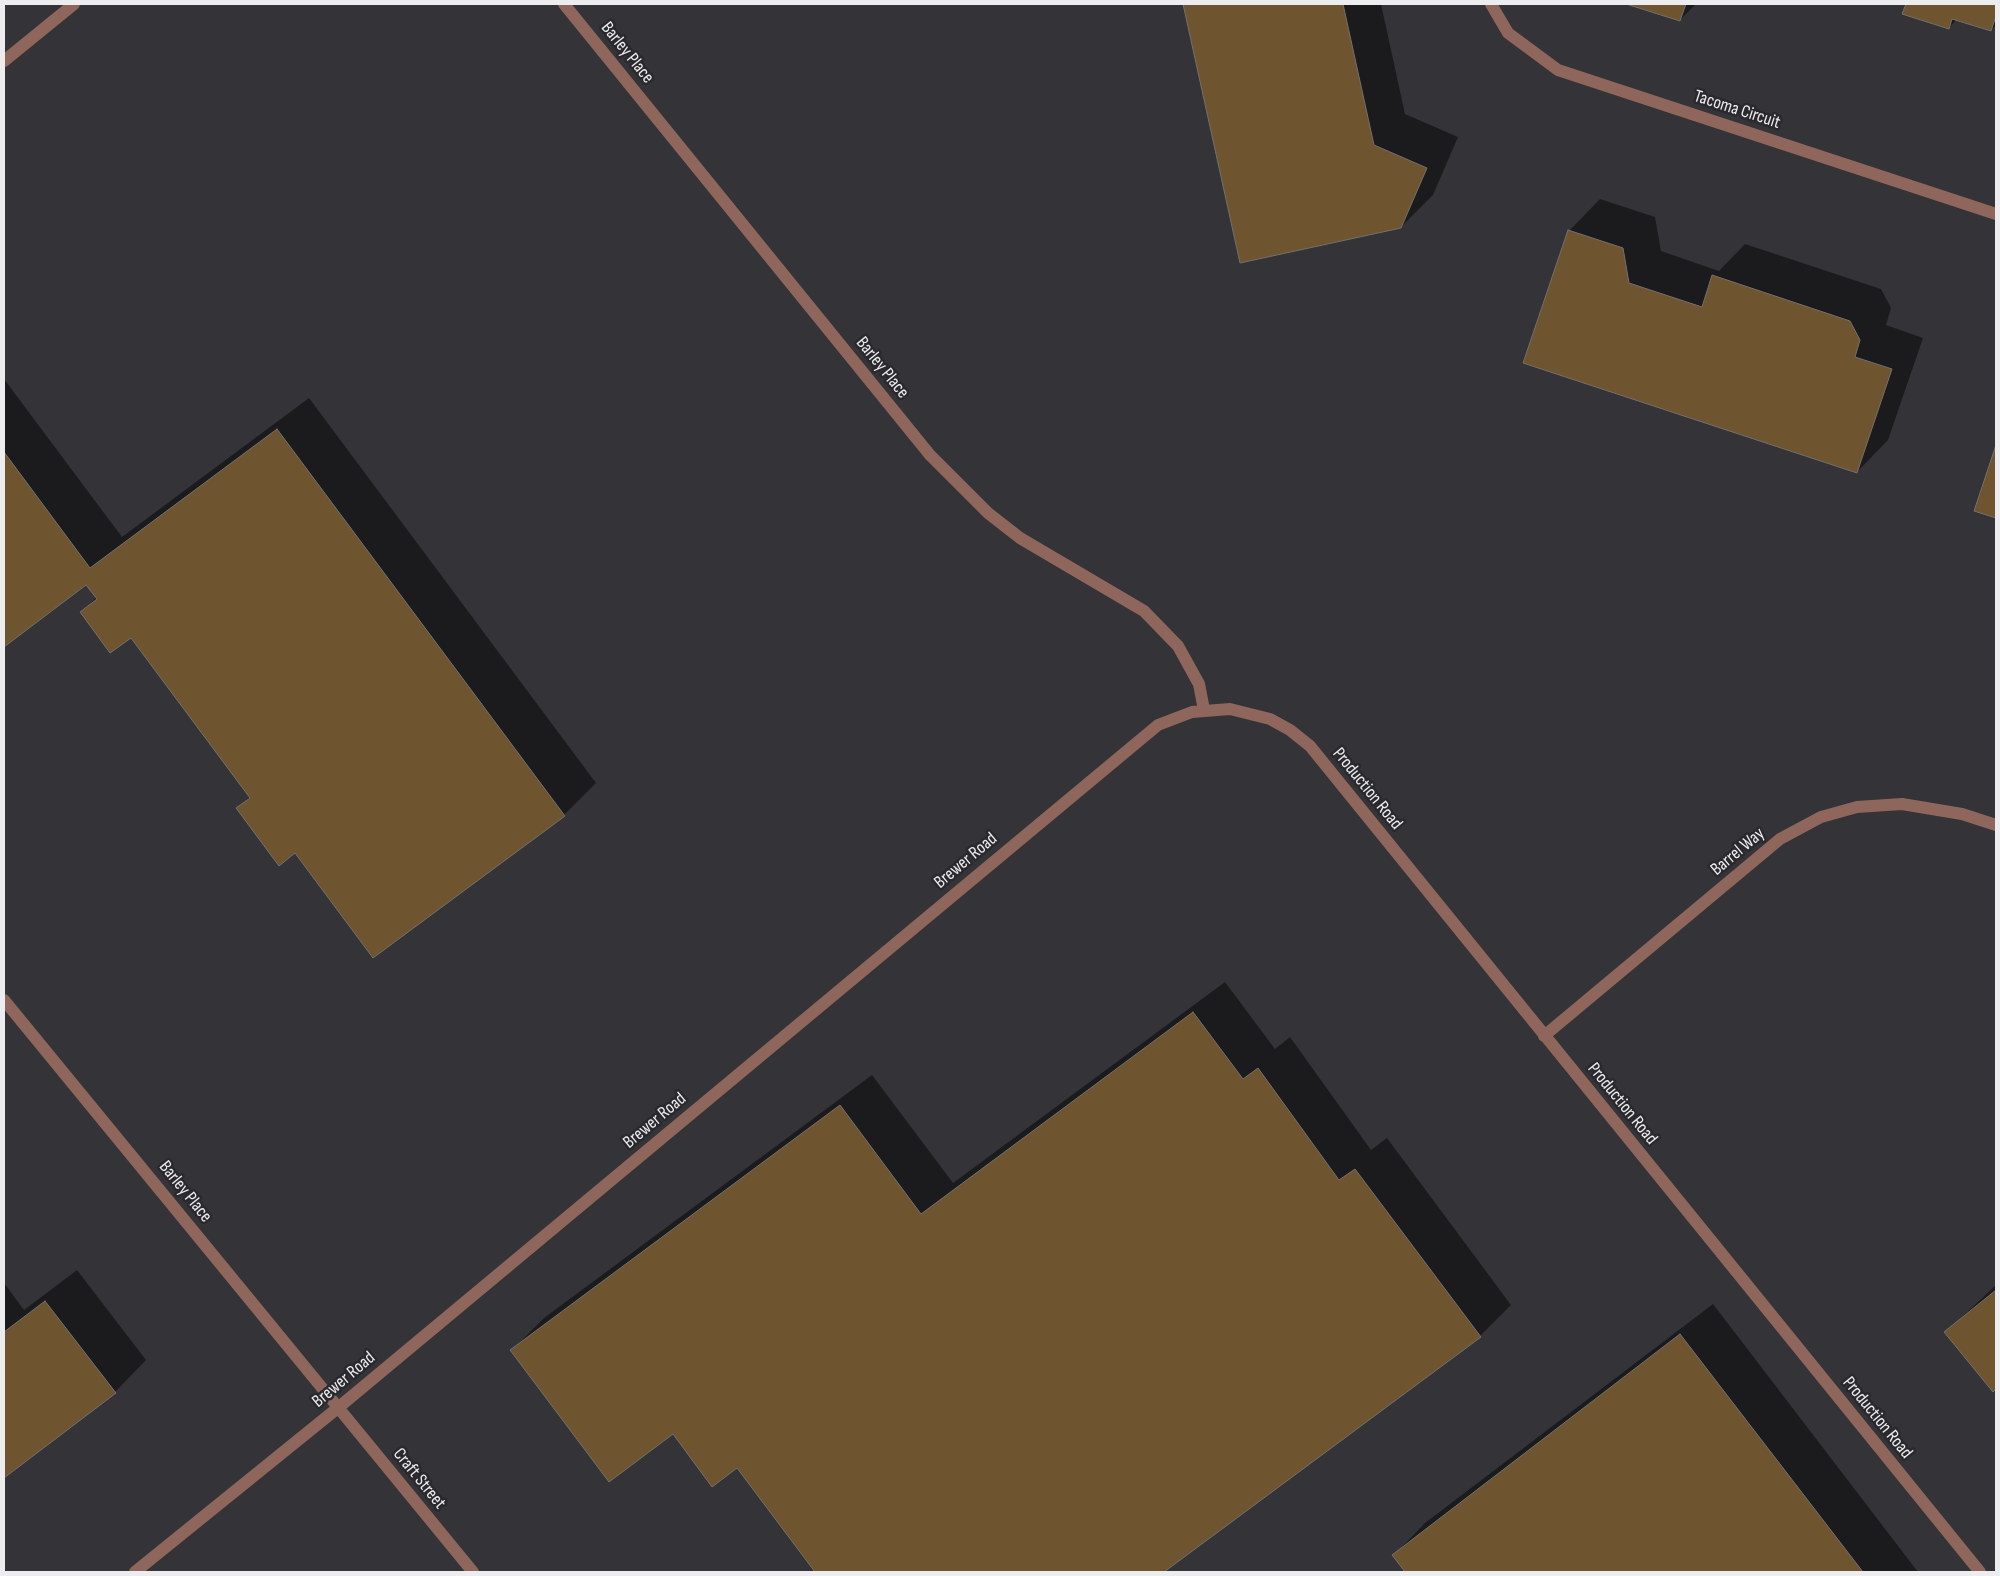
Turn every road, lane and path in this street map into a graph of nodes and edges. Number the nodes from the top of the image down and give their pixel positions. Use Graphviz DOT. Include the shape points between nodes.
graph roads {
  1 [pos="74,4"];
  2 [pos="564,4"];
  3 [pos="1491,4"];
  4 [pos="4,61"];
  5 [pos="1996,214"];
  6 [pos="1204,710"];
  7 [pos="1996,825"];
  8 [pos="4,1000"];
  9 [pos="1544,1036"];
  10 [pos="339,1407"];
  11 [pos="135,1572"];
  12 [pos="473,1572"];
  13 [pos="1980,1572"];
  1 -- 4 [label="street"];
  2 -- 6 [label="street, Barley Place" via="930,455 988,513 1020,538 1144,610 1178,646 1199,684"];
  3 -- 5 [label="street, Tacoma Circuit" via="1508,33 1558,70"];
  6 -- 9 [label="street, Production Road" via="1230,709 1259,715 1290,730 1310,746"];
  6 -- 10 [label="street, Brewer Road" via="1158,726 1125,752"];
  7 -- 9 [label="street, Barrel Way" via="1962,814 1902,804 1857,808 1821,816 1780,839"];
  8 -- 10 [label="street, Barley Place"];
  9 -- 13 [label="street, Production Road"];
  10 -- 11 [label="street, Brewer Road"];
  10 -- 12 [label="street, Craft Street"];
}
